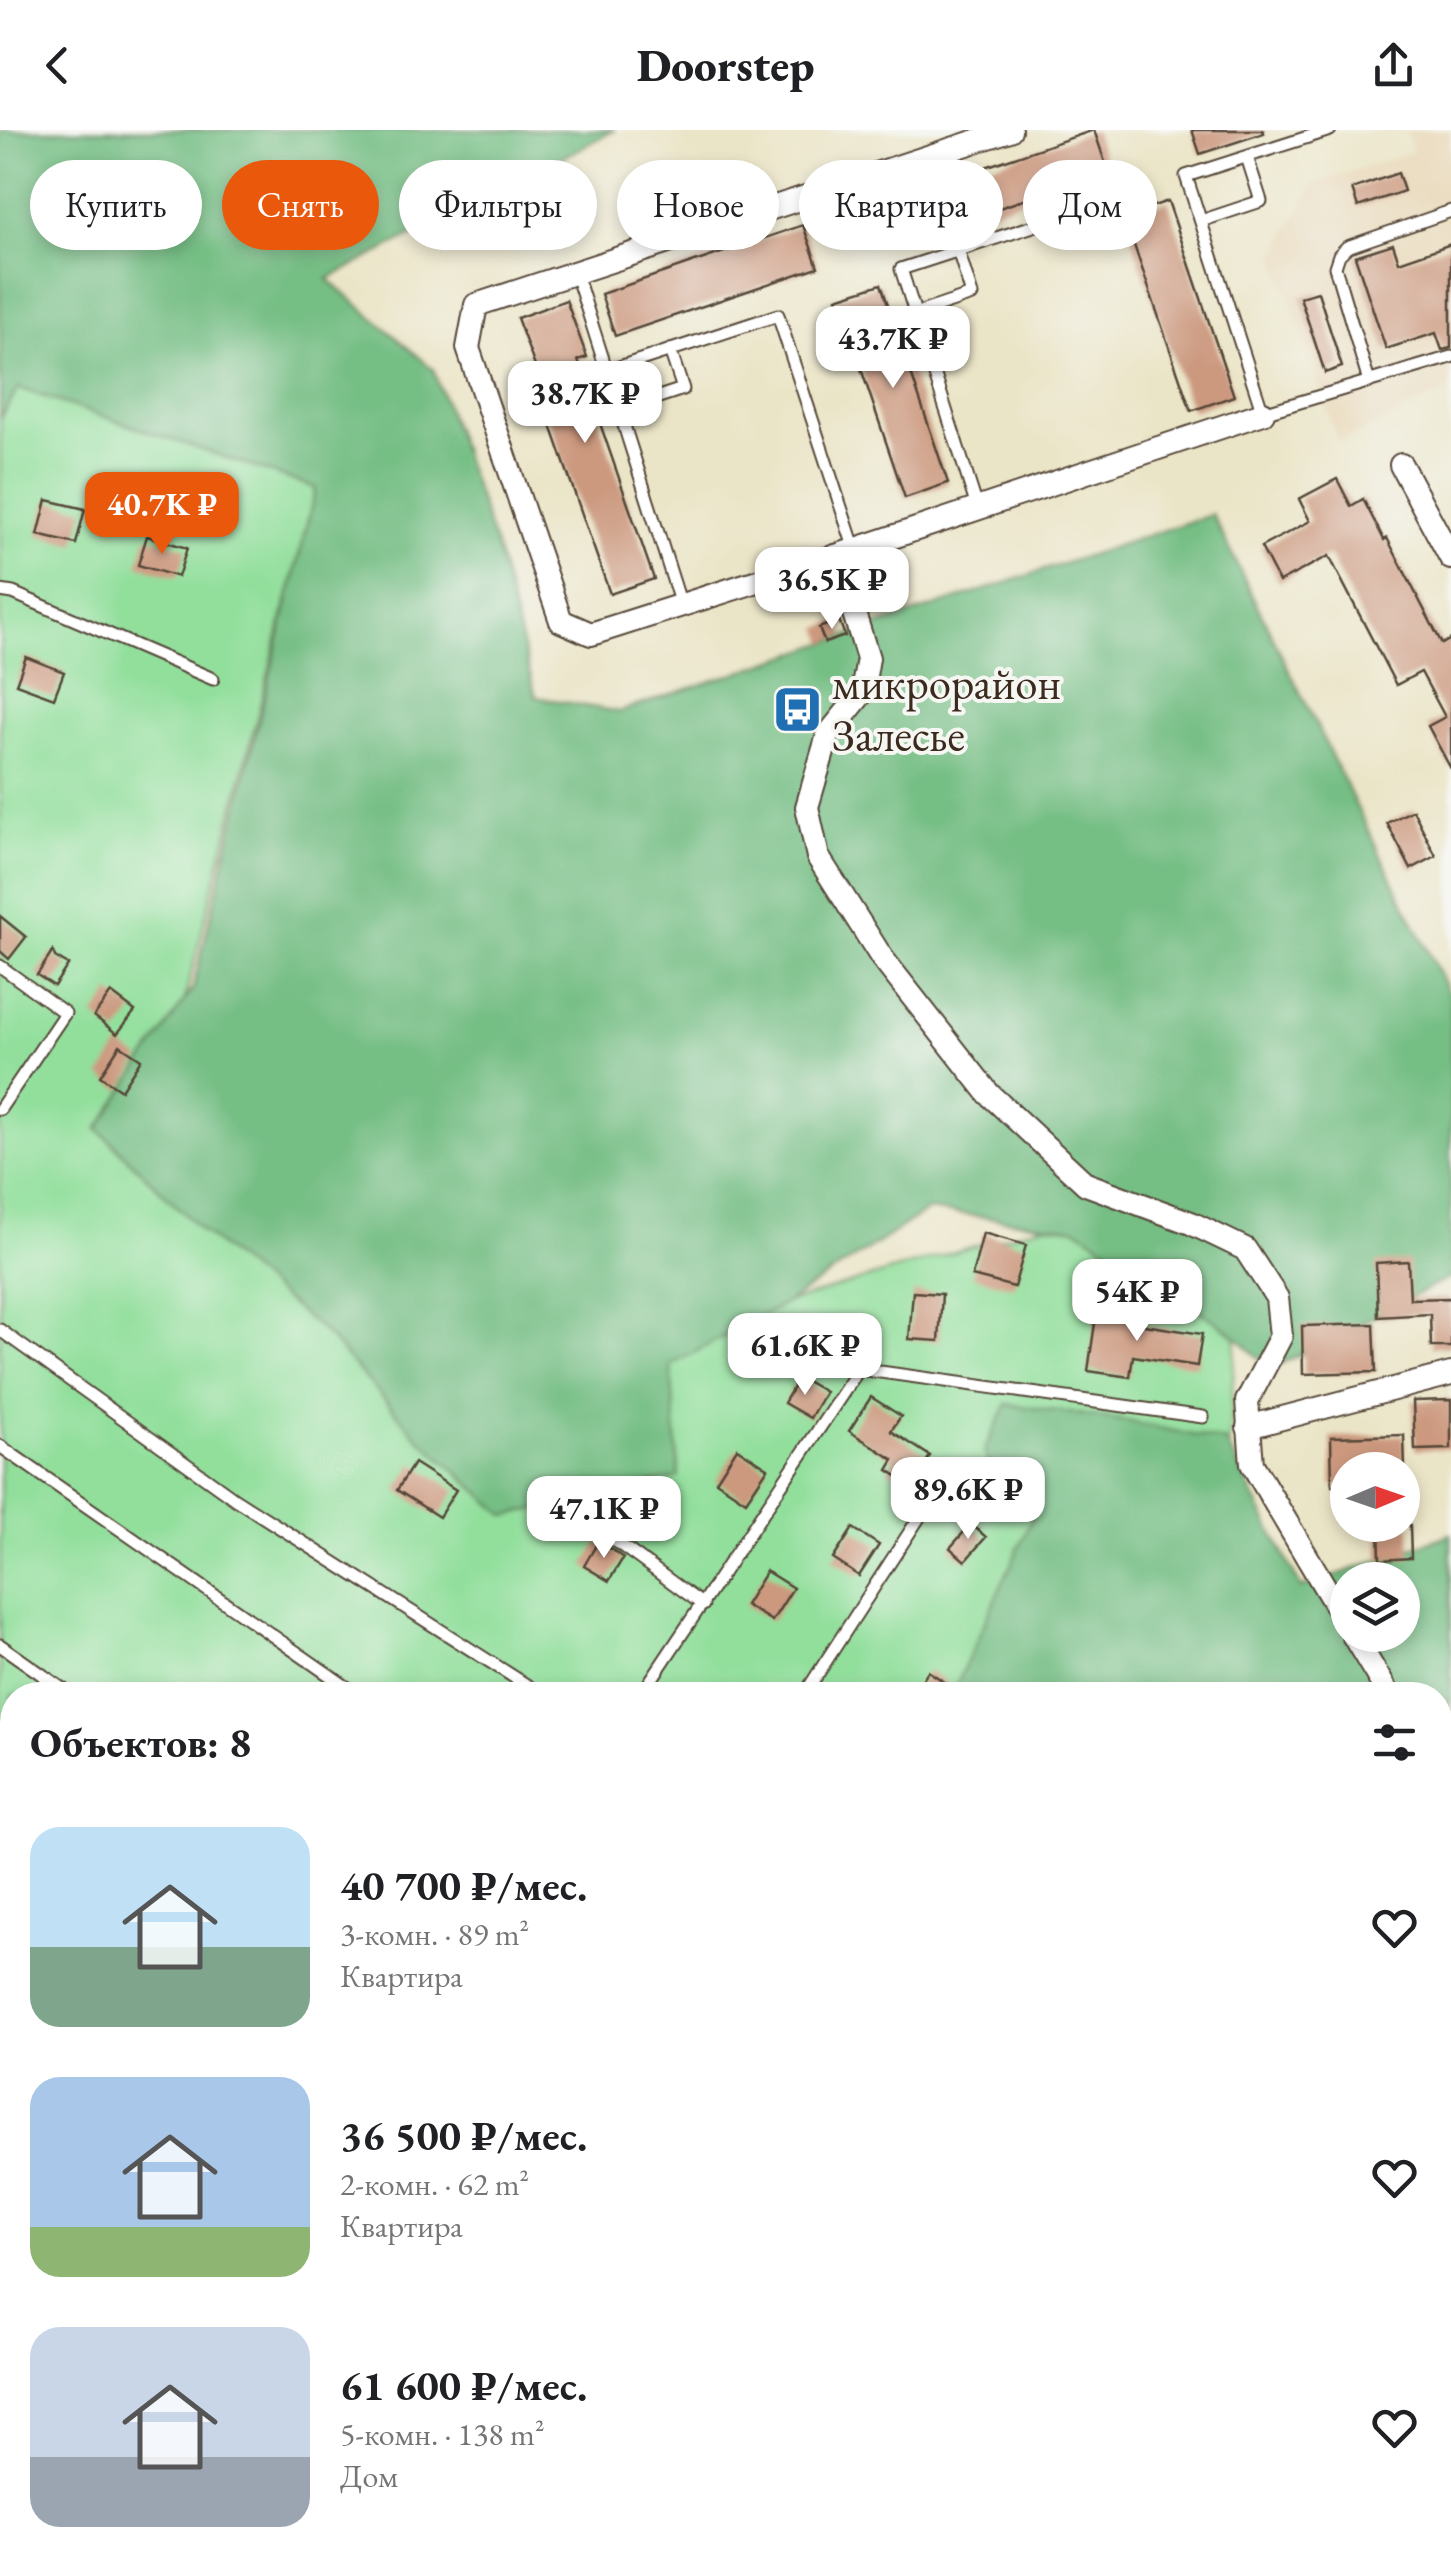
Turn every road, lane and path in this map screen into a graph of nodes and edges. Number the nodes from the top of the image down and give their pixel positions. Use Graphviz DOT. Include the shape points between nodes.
graph roads {
  1 [pos="1010,130"];
  2 [pos="1330,130"];
  3 [pos="1247,156"];
  4 [pos="779,205"];
  5 [pos="1451,212"];
  6 [pos="1201,221"];
  7 [pos="639,250"];
  8 [pos="958,250"];
  9 [pos="574,271"];
  10 [pos="915,314"];
  11 [pos="670,350"];
  12 [pos="1451,357"];
  13 [pos="606,371"];
  14 [pos="1369,382"];
  15 [pos="619,410"];
  16 [pos="1262,413"];
  17 [pos="1401,465"];
  18 [pos="977,507"];
  19 [pos="846,553"];
  20 [pos="1451,558"];
  21 [pos="0,592"];
  22 [pos="681,605"];
  23 [pos="212,679"];
  24 [pos="0,966"];
  25 [pos="0,1109"];
  26 [pos="0,1330"];
  27 [pos="1451,1374"];
  28 [pos="1203,1417"];
  29 [pos="1248,1427"];
  30 [pos="0,1446"];
  31 [pos="948,1473"];
  32 [pos="610,1537"];
  33 [pos="1330,1596"];
  34 [pos="703,1605"];
  35 [pos="0,1645"];
  36 [pos="1363,1652"];
  37 [pos="53,1682"];
  38 [pos="339,1682"];
  39 [pos="522,1682"];
  40 [pos="650,1682"];
  41 [pos="812,1682"];
  42 [pos="1381,1682"];
  1 -- 4 [label="street"];
  2 -- 3 [label="lane"];
  3 -- 6 [label="lane" via="1261,201"];
  3 -- 6 [label="lane" via="1186,176"];
  5 -- 14 [label="lane" via="1339,255 1335,267"];
  6 -- 16 [label="lane"];
  7 -- 9 [label="street"];
  8 -- 10 [label="lane" via="972,295"];
  8 -- 10 [label="lane" via="901,269"];
  9 -- 13 [label="lane"];
  9 -- 22 [label="street" via="476,304 468,348 561,621 590,634"];
  10 -- 18 [label="lane"];
  11 -- 13 [label="lane"];
  11 -- 15 [label="lane" via="682,389"];
  11 -- 19 [label="lane" via="778,315"];
  12 -- 14 [label="lane"];
  13 -- 15 [label="lane"];
  14 -- 16 [label="lane"];
  15 -- 22 [label="lane"];
  16 -- 18 [label="street"];
  17 -- 20 [label="street"];
  18 -- 19 [label="street"];
  19 -- 22 [label="street"];
  19 -- 29 [label="street" via="868,658 862,693 828,734 807,807 818,857 882,958 989,1094 1086,1184 1245,1249 1277,1298 1281,1336 1248,1401"];
  21 -- 23 [label="lane"];
  24 -- 25 [label="lane" via="65,1014"];
  26 -- 39 [label="lane" via="236,1500"];
  27 -- 29 [label="street"];
  28 -- 34 [label="lane" via="859,1369"];
  29 -- 33 [label="street" via="1252,1464"];
  30 -- 38 [label="lane"];
  31 -- 41 [label="lane"];
  32 -- 34 [label="lane"];
  34 -- 40 [label="lane"];
  35 -- 37 [label="lane"];
  36 -- 42 [label="street"];
}
